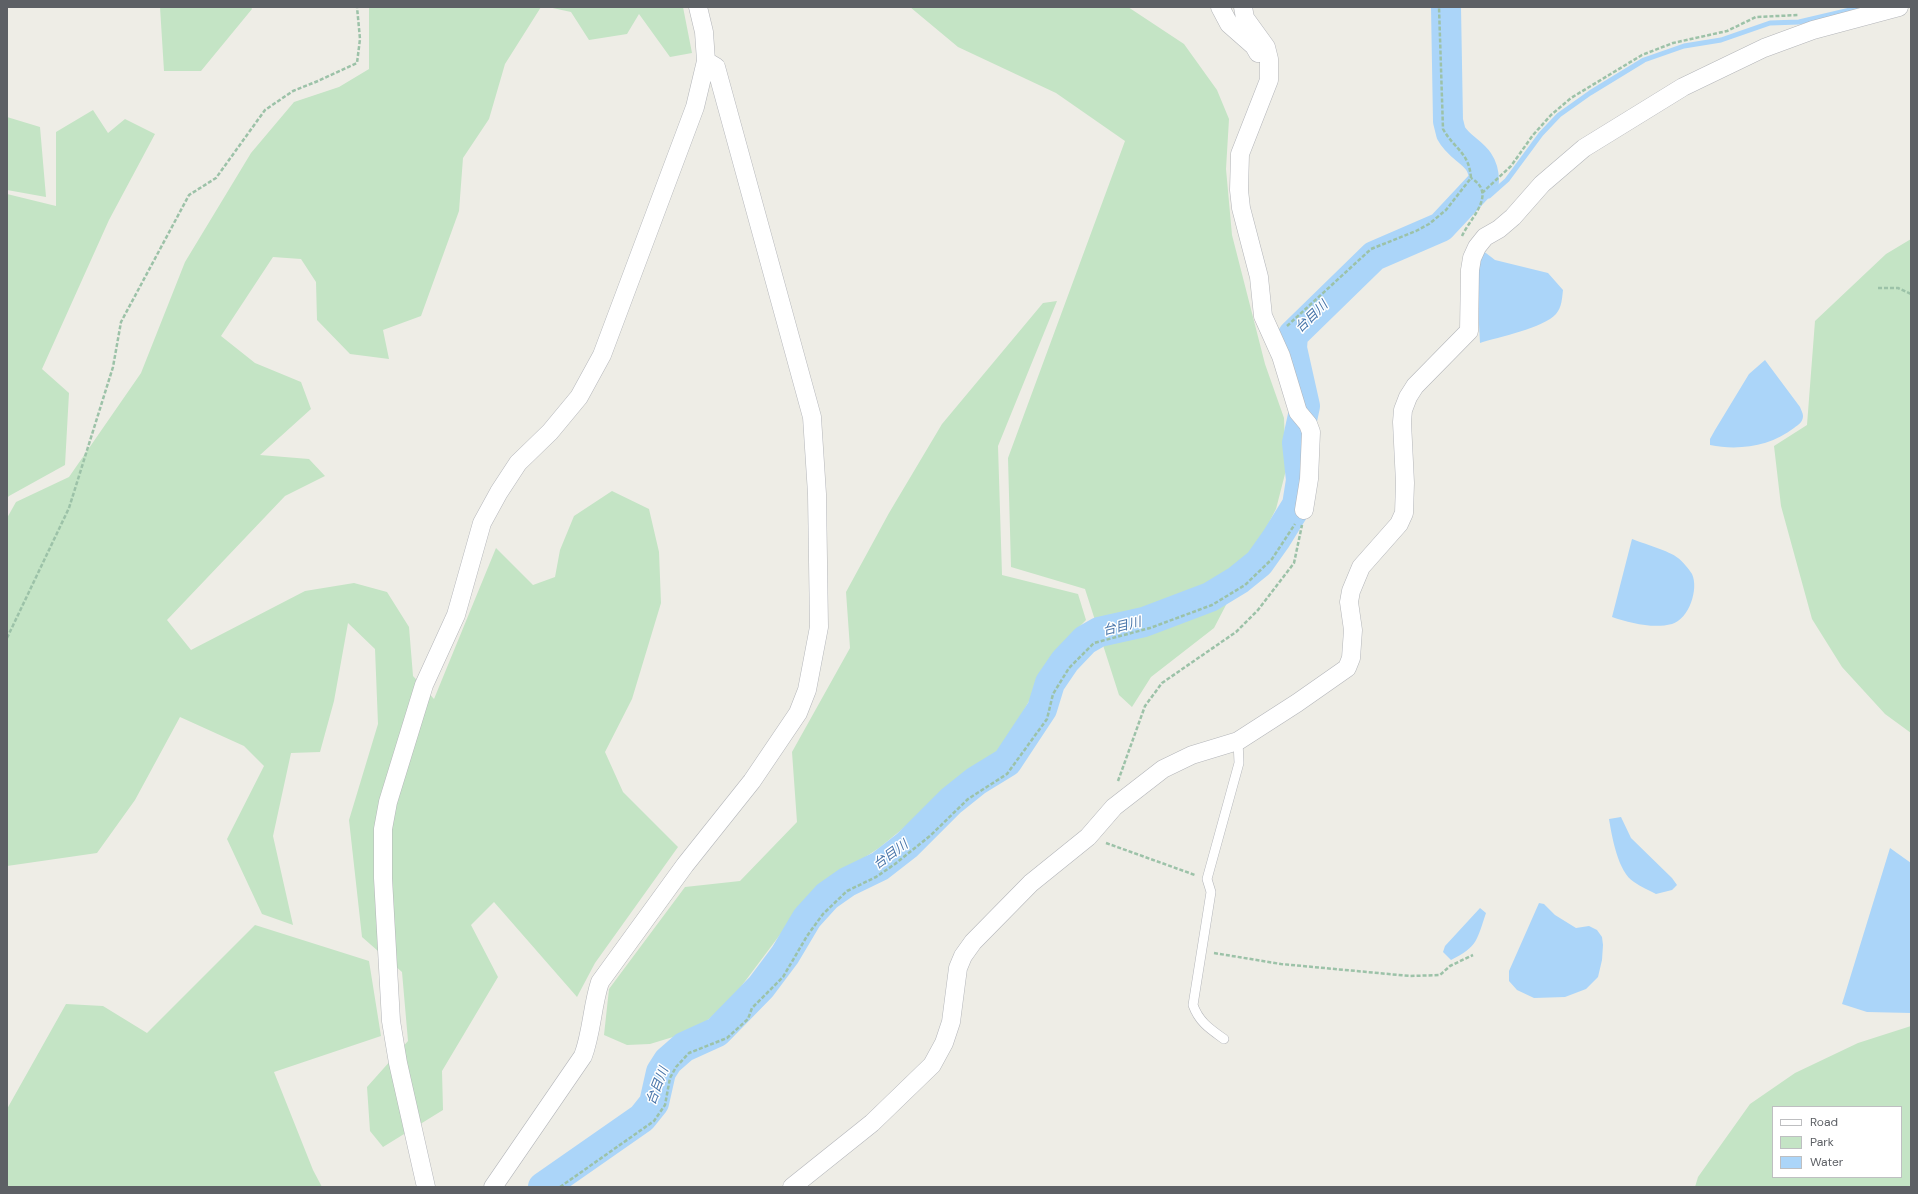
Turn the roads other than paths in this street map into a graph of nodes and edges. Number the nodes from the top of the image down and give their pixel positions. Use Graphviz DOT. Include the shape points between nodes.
graph roads {
  1 [pos="698,7"];
  2 [pos="1220,7"];
  3 [pos="1243,7"];
  4 [pos="1899,7"];
  5 [pos="706,61"];
  6 [pos="1262,102"];
  7 [pos="1304,510"];
  8 [pos="1238,741"];
  9 [pos="1224,1039"];
  10 [pos="426,1187"];
  11 [pos="493,1187"];
  12 [pos="792,1187"];
  1 -- 5 [label="street" via="704,32"];
  2 -- 6 [label="street" via="1229,24 1254,46 1261,59"];
  3 -- 6 [label="street" via="1245,18 1266,47 1269,59 1269,80"];
  4 -- 8 [label="street" via="1813,30 1764,48 1683,86 1584,148 1542,184 1499,229 1485,237 1472,258 1468,331 1415,386 1403,410 1404,513 1399,524 1361,567 1352,586 1349,602 1353,630 1352,651 1347,668"];
  5 -- 10 [label="street" via="686,133 594,373 579,397 550,432 518,463 482,523 456,615 424,685 388,802 383,829 383,878 391,1021"];
  5 -- 11 [label="street" via="716,67 812,417 817,494 819,627 810,676 798,713 752,781 600,982 583,1056"];
  6 -- 7 [label="street" via="1240,154 1239,190 1241,208 1259,277 1263,316 1281,356 1303,418 1311,432 1309,479"];
  8 -- 9 [label="lane" via="1239,763 1207,879 1211,892 1193,1005 1203,1024"];
  8 -- 12 [label="street" via="1192,755 1163,769 1114,807 1088,837 1031,883 973,942 963,956 958,968 951,1022 932,1066 872,1123"];
}
